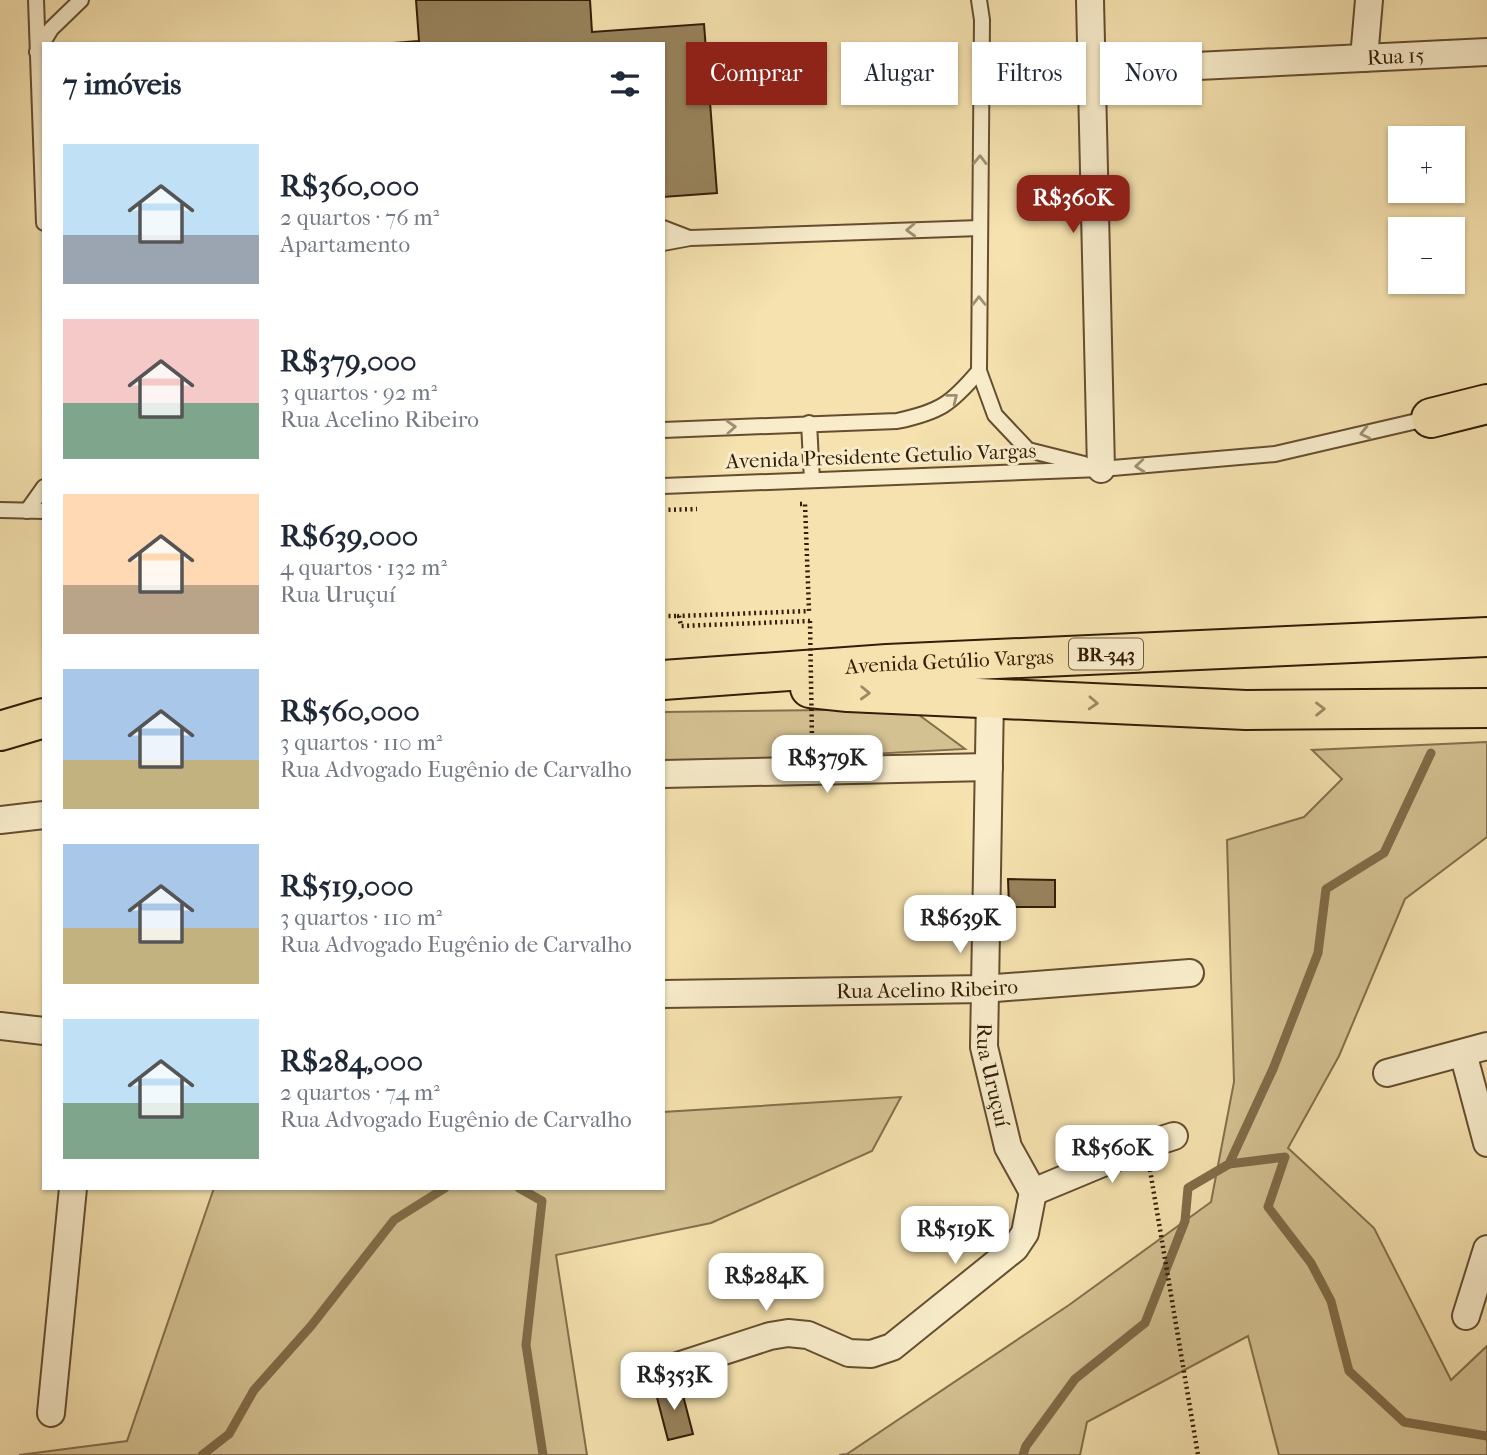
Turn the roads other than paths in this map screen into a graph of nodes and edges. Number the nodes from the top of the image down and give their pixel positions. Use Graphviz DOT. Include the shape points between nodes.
graph roads {
  1 [pos="36,0"];
  2 [pos="81,0"];
  3 [pos="972,0"];
  4 [pos="979,0"];
  5 [pos="1090,0"];
  6 [pos="1369,0"];
  7 [pos="982,20"];
  8 [pos="44,42"];
  9 [pos="42,45"];
  10 [pos="1487,52"];
  11 [pos="37,53"];
  12 [pos="1364,58"];
  13 [pos="1093,71"];
  14 [pos="42,174"];
  15 [pos="980,228"];
  16 [pos="665,229"];
  17 [pos="690,238"];
  18 [pos="665,243"];
  19 [pos="979,371"];
  20 [pos="1487,404"];
  21 [pos="1431,418"];
  22 [pos="1487,418"];
  23 [pos="809,423"];
  24 [pos="665,430"];
  25 [pos="1101,469"];
  26 [pos="812,480"];
  27 [pos="665,486"];
  28 [pos="42,491"];
  29 [pos="0,510"];
  30 [pos="42,510"];
  31 [pos="27,511"];
  32 [pos="1487,637"];
  33 [pos="724,677"];
  34 [pos="665,680"];
  35 [pos="990,698"];
  36 [pos="42,700"];
  37 [pos="0,702"];
  38 [pos="1487,708"];
  39 [pos="42,719"];
  40 [pos="0,731"];
  41 [pos="989,767"];
  42 [pos="665,774"];
  43 [pos="42,815"];
  44 [pos="0,820"];
  45 [pos="1190,973"];
  46 [pos="983,989"];
  47 [pos="665,994"];
  48 [pos="0,1026"];
  49 [pos="42,1031"];
  50 [pos="1475,1050"];
  51 [pos="1387,1073"];
  52 [pos="1174,1136"];
  53 [pos="1487,1143"];
  54 [pos="73,1190"];
  55 [pos="1033,1192"];
  56 [pos="1487,1250"];
  57 [pos="1466,1316"];
  58 [pos="656,1373"];
  59 [pos="51,1413"];
  1 -- 11 [label="lane"];
  2 -- 8 [label="lane"];
  3 -- 7 [label="lane"];
  4 -- 7 [label="lane"];
  5 -- 13 [label="street"];
  6 -- 12 [label="street"];
  15 -- 7 [label="lane, one-way"];
  9 -- 11 [label="lane"];
  10 -- 12 [label="street, Rua 15"];
  11 -- 14 [label="lane"];
  12 -- 13 [label="street, Rua 15"];
  13 -- 25 [label="street"];
  15 -- 17 [label="lane, one-way"];
  19 -- 15 [label="lane, one-way"];
  16 -- 17 [label="lane"];
  17 -- 18 [label="lane"];
  23 -- 19 [label="lane, one-way" via="897,421 927,415 956,397"];
  19 -- 25 [label="lane" via="995,415 1028,450"];
  20 -- 21 [label="highway"];
  21 -- 22 [label="highway"];
  21 -- 25 [label="lane, Avenida Presidente Getulio Vargas, one-way" via="1276,454"];
  24 -- 23 [label="lane, one-way"];
  23 -- 26 [label="lane"];
  25 -- 26 [label="lane, Avenida Presidente Getulio Vargas"];
  26 -- 27 [label="lane, Avenida Presidente Getulio Vargas"];
  28 -- 31 [label="lane"];
  29 -- 31 [label="lane"];
  30 -- 31 [label="lane"];
  32 -- 33 [label="highway, Avenida Getúlio Vargas / BR-343" via="887,664"];
  33 -- 34 [label="highway, Avenida Getúlio Vargas / BR-343"];
  33 -- 35 [label="highway, one-way" via="848,692"];
  35 -- 38 [label="highway, one-way" via="1246,710"];
  35 -- 41 [label="street, Rua Uruçuí"];
  36 -- 37 [label="highway"];
  39 -- 40 [label="highway"];
  41 -- 42 [label="street"];
  41 -- 46 [label="street, Rua Uruçuí"];
  43 -- 44 [label="street"];
  45 -- 46 [label="street, Rua Acelino Ribeiro"];
  46 -- 47 [label="street, Rua Acelino Ribeiro"];
  46 -- 55 [label="street, Rua Uruçuí" via="984,1046 1005,1135"];
  48 -- 49 [label="street"];
  50 -- 51 [label="street"];
  50 -- 53 [label="street"];
  52 -- 55 [label="street"];
  54 -- 59 [label="street"];
  55 -- 58 [label="street" via="1025,1233 1015,1248 892,1347 871,1354 849,1353 808,1335 788,1333"];
  56 -- 57 [label="street"];
}
